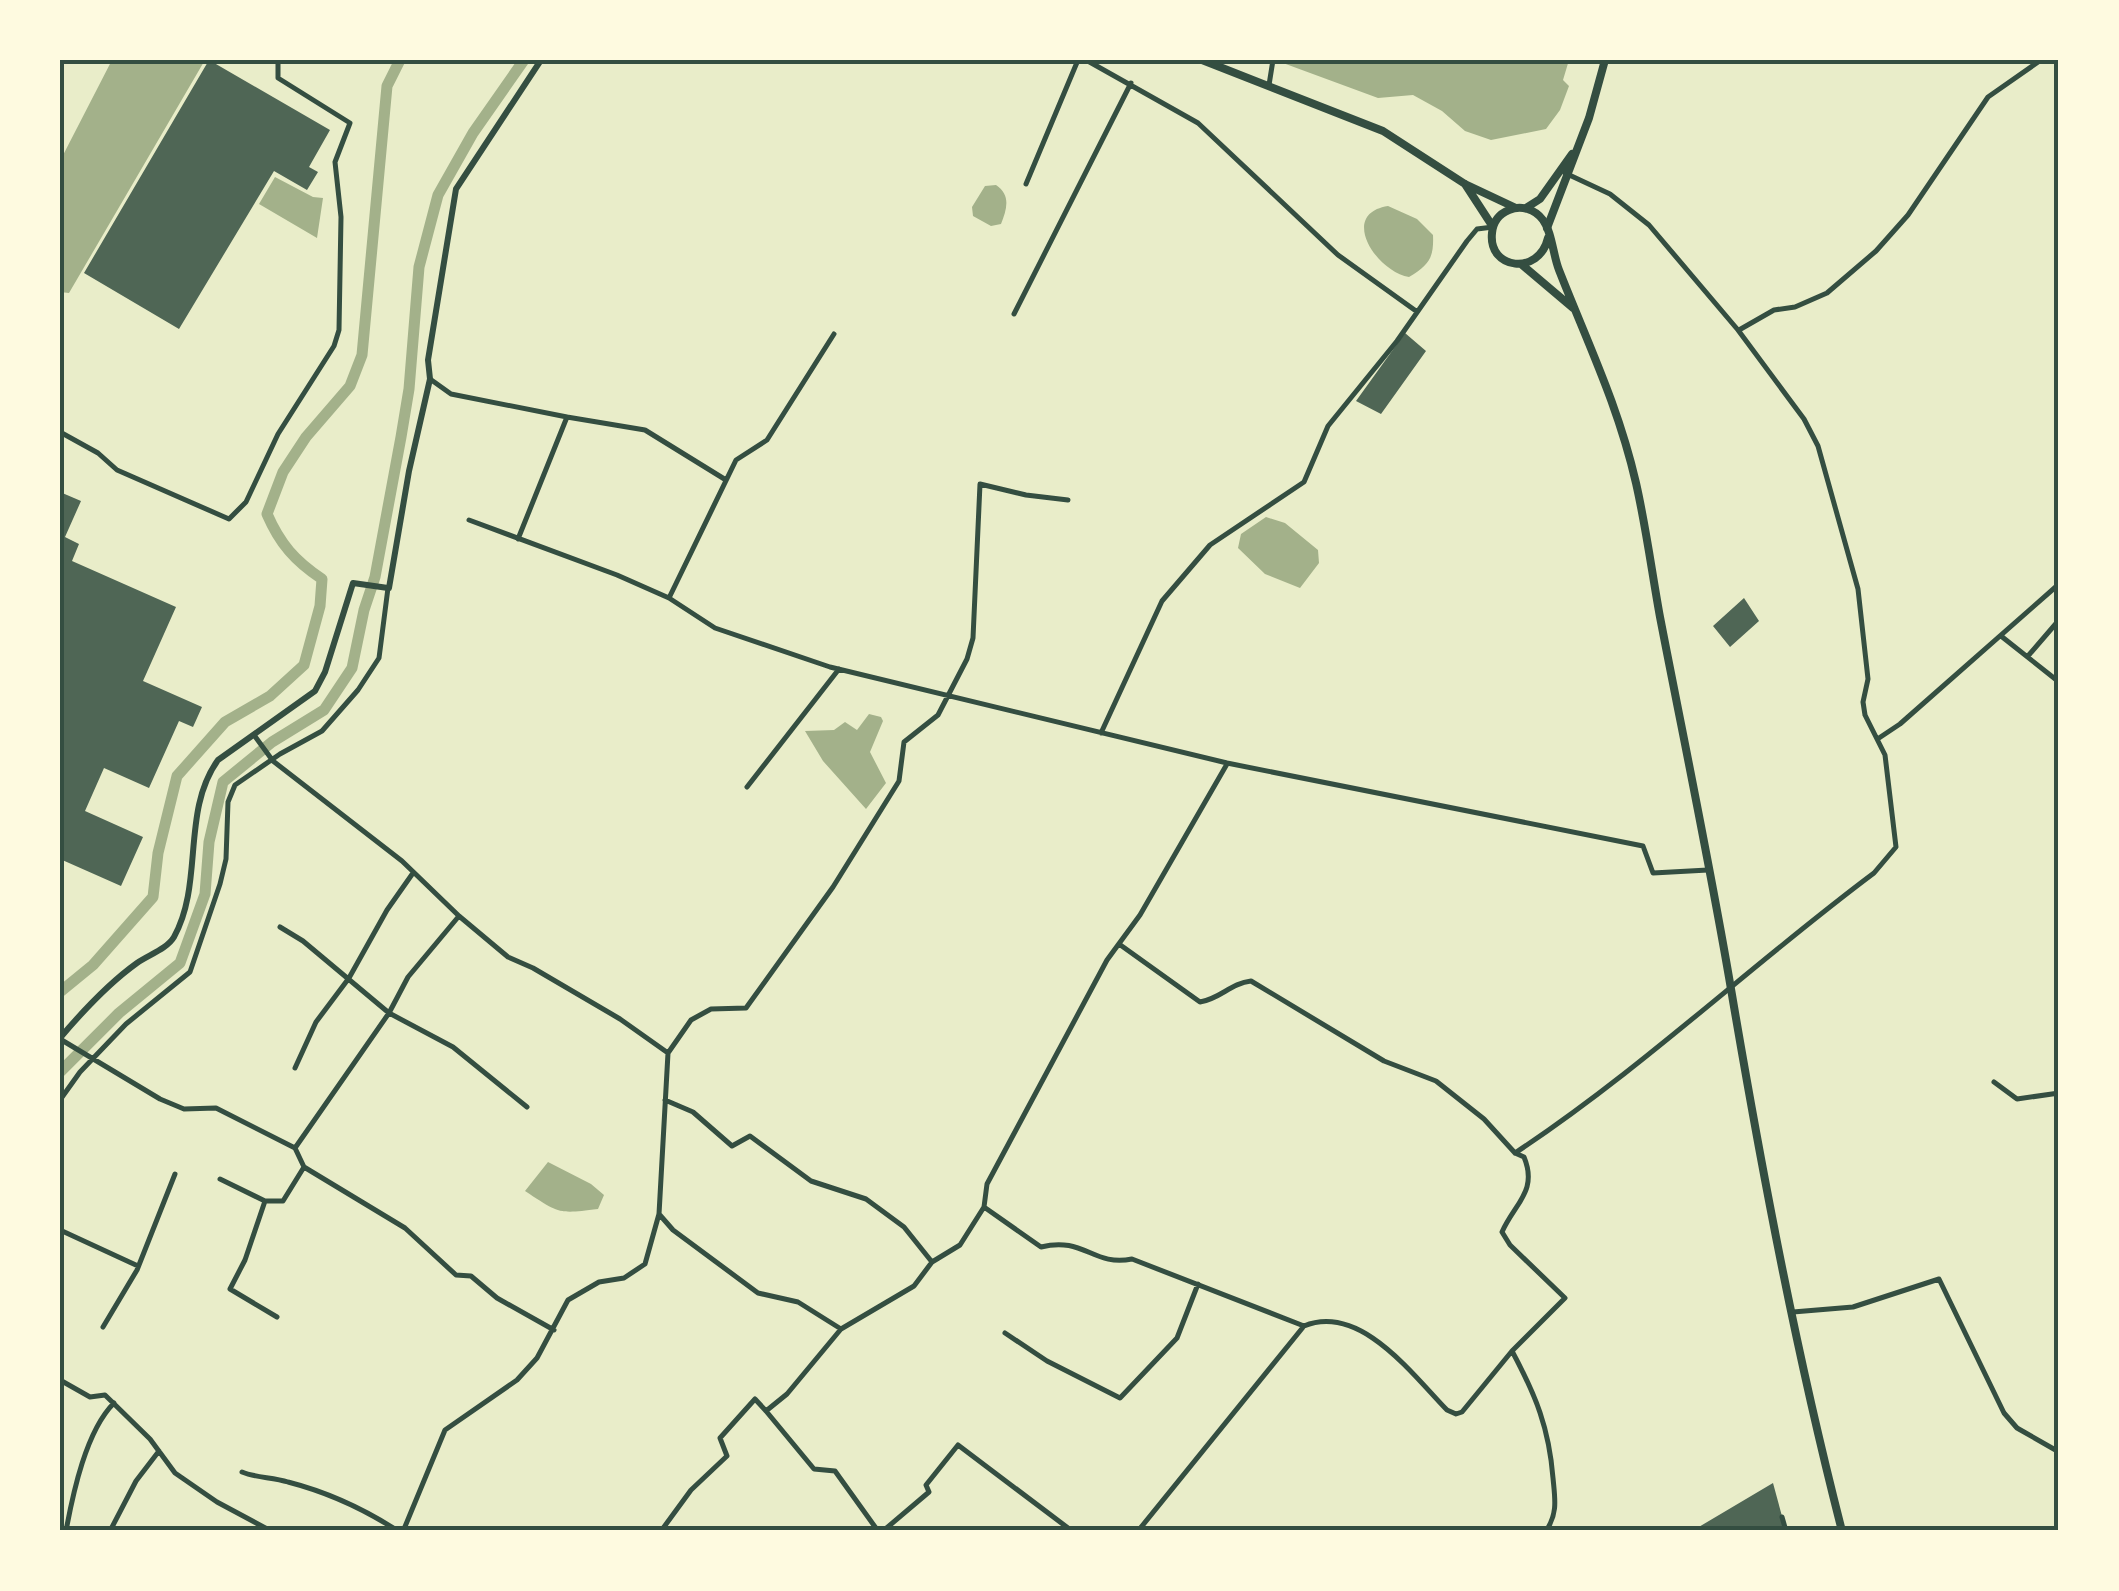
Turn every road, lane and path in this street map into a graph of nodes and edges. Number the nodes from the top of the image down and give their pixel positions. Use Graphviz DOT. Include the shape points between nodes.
graph roads {
  1 [pos="278,60"];
  2 [pos="541,60"];
  3 [pos="1078,60"];
  4 [pos="1086,60"];
  5 [pos="1202,60"];
  6 [pos="1273,60"];
  7 [pos="1604,60"];
  8 [pos="2041,60"];
  9 [pos="1131,83"];
  10 [pos="1269,85"];
  11 [pos="1564,173"];
  12 [pos="1026,184"];
  13 [pos="1465,184"];
  14 [pos="1521,208"];
  15 [pos="1493,226"];
  16 [pos="1548,233"];
  17 [pos="1521,264"];
  18 [pos="1416,310"];
  19 [pos="1576,311"];
  20 [pos="1014,314"];
  21 [pos="1738,330"];
  22 [pos="834,334"];
  23 [pos="430,379"];
  24 [pos="567,417"];
  25 [pos="60,432"];
  26 [pos="726,480"];
  27 [pos="1068,500"];
  28 [pos="469,520"];
  29 [pos="518,540"];
  30 [pos="2059,584"];
  31 [pos="388,588"];
  32 [pos="669,598"];
  33 [pos="2059,620"];
  34 [pos="2001,636"];
  35 [pos="2027,656"];
  36 [pos="839,669"];
  37 [pos="2059,682"];
  38 [pos="950,694"];
  39 [pos="1101,734"];
  40 [pos="254,735"];
  41 [pos="1878,739"];
  42 [pos="271,759"];
  43 [pos="1228,763"];
  44 [pos="747,787"];
  45 [pos="1708,870"];
  46 [pos="413,872"];
  47 [pos="459,916"];
  48 [pos="280,927"];
  49 [pos="1119,944"];
  50 [pos="349,978"];
  51 [pos="1731,987"];
  52 [pos="389,1013"];
  53 [pos="60,1039"];
  54 [pos="668,1053"];
  55 [pos="92,1059"];
  56 [pos="295,1068"];
  57 [pos="1994,1082"];
  58 [pos="2059,1094"];
  59 [pos="60,1100"];
  60 [pos="665,1100"];
  61 [pos="527,1107"];
  62 [pos="295,1148"];
  63 [pos="1515,1153"];
  64 [pos="304,1167"];
  65 [pos="175,1174"];
  66 [pos="220,1179"];
  67 [pos="265,1201"];
  68 [pos="984,1207"];
  69 [pos="659,1214"];
  70 [pos="60,1230"];
  71 [pos="932,1262"];
  72 [pos="138,1266"];
  73 [pos="1198,1284"];
  74 [pos="1790,1312"];
  75 [pos="277,1317"];
  76 [pos="1304,1326"];
  77 [pos="103,1327"];
  78 [pos="840,1329"];
  79 [pos="554,1330"];
  80 [pos="1005,1333"];
  81 [pos="1512,1352"];
  82 [pos="60,1380"];
  83 [pos="114,1403"];
  84 [pos="766,1411"];
  85 [pos="159,1452"];
  86 [pos="2059,1452"];
  87 [pos="242,1472"];
  88 [pos="1782,1517"];
  89 [pos="66,1531"];
  90 [pos="110,1531"];
  91 [pos="270,1531"];
  92 [pos="397,1531"];
  93 [pos="661,1531"];
  94 [pos="880,1531"];
  95 [pos="1072,1531"];
  96 [pos="1138,1531"];
  97 [pos="1546,1531"];
  98 [pos="1786,1531"];
  99 [pos="1842,1531"];
  1 -- 25 [label="street" via="278,78 350,123 335,162 342,218 339,330 246,502 229,519 117,470"];
  2 -- 23 [label="street" via="456,188"];
  3 -- 12 [label="street"];
  4 -- 9 [label="street"];
  5 -- 10 [label="main road"];
  6 -- 10 [label="street"];
  7 -- 11 [label="main road"];
  8 -- 21 [label="street" via="1988,98 1876,251 1827,293"];
  9 -- 18 [label="street" via="1198,123 1338,255"];
  9 -- 20 [label="street"];
  10 -- 13 [label="main road" via="1383,131"];
  11 -- 14 [label="main road" via="1540,199"];
  11 -- 16 [label="main road"];
  11 -- 21 [label="street" via="1610,194 1649,225"];
  13 -- 14 [label="main road"];
  13 -- 15 [label="main road"];
  14 -- 15 [label="main road" via="1502,214"];
  14 -- 16 [label="main road" via="1535,212"];
  15 -- 17 [label="main road" via="1492,246 1505,261"];
  15 -- 18 [label="street" via="1477,229"];
  16 -- 17 [label="main road" via="1540,256"];
  16 -- 19 [label="main road"];
  17 -- 19 [label="main road"];
  18 -- 39 [label="street" via="1328,426 1304,482 1210,544 1162,601"];
  19 -- 45 [label="main road" via="1627,442"];
  21 -- 41 [label="street" via="1818,446 1858,590 1868,679 1862,702"];
  22 -- 26 [label="street" via="767,440 736,460"];
  23 -- 24 [label="street" via="451,394"];
  23 -- 31 [label="street"];
  24 -- 26 [label="street" via="645,430"];
  24 -- 29 [label="street"];
  26 -- 32 [label="street"];
  27 -- 38 [label="street" via="980,484 973,638"];
  28 -- 29 [label="street"];
  29 -- 32 [label="street"];
  30 -- 34 [label="street"];
  31 -- 40 [label="street" via="353,582 315,691"];
  31 -- 42 [label="street" via="379,658 358,690 322,732"];
  32 -- 36 [label="street" via="715,628"];
  33 -- 35 [label="street"];
  34 -- 35 [label="street"];
  34 -- 41 [label="street"];
  35 -- 37 [label="street"];
  36 -- 38 [label="street"];
  36 -- 44 [label="street"];
  38 -- 39 [label="street"];
  38 -- 54 [label="street" via="938,715 904,742 899,782 746,1008 711,1009 691,1020"];
  39 -- 43 [label="street"];
  40 -- 42 [label="street"];
  40 -- 53 [label="street" via="208,773 172,942 135,964"];
  41 -- 51 [label="street" via="1893,808 1896,847 1890,858"];
  42 -- 46 [label="street"];
  42 -- 55 [label="street" via="236,785 228,802 226,858 190,972"];
  43 -- 45 [label="street" via="1643,846 1653,874"];
  43 -- 49 [label="street"];
  45 -- 51 [label="main road"];
  46 -- 47 [label="street"];
  46 -- 50 [label="street"];
  47 -- 52 [label="street" via="408,976"];
  47 -- 54 [label="street" via="508,957"];
  48 -- 50 [label="street"];
  49 -- 63 [label="street" via="1200,1002 1251,981 1384,1061 1436,1081"];
  49 -- 68 [label="street" via="988,1184"];
  50 -- 52 [label="street"];
  50 -- 56 [label="street" via="316,1022"];
  51 -- 63 [label="street" via="1643,1061"];
  51 -- 74 [label="main road"];
  52 -- 61 [label="street" via="453,1047"];
  52 -- 62 [label="street"];
  53 -- 55 [label="street"];
  54 -- 60 [label="street"];
  55 -- 59 [label="street"];
  55 -- 62 [label="street" via="160,1099 184,1109 216,1108"];
  57 -- 58 [label="street" via="2017,1098"];
  60 -- 69 [label="street"];
  60 -- 71 [label="street" via="692,1112 732,1146 750,1136 811,1181 866,1200 904,1227"];
  62 -- 64 [label="street"];
  63 -- 81 [label="street" via="1530,1172 1528,1190 1502,1232 1565,1298"];
  64 -- 67 [label="street" via="283,1200"];
  64 -- 79 [label="street" via="405,1228 456,1275 471,1276"];
  65 -- 72 [label="street"];
  66 -- 67 [label="street"];
  67 -- 75 [label="street" via="230,1289"];
  68 -- 71 [label="street" via="960,1245"];
  68 -- 73 [label="street" via="1041,1247 1063,1242"];
  69 -- 78 [label="street" via="758,1293 798,1302"];
  69 -- 79 [label="street" via="645,1264 568,1300"];
  70 -- 72 [label="street"];
  71 -- 78 [label="street" via="914,1286"];
  72 -- 77 [label="street"];
  73 -- 76 [label="street"];
  73 -- 80 [label="street" via="1177,1338 1120,1398"];
  74 -- 86 [label="street" via="1853,1306 1939,1279 2004,1412 2017,1428"];
  74 -- 99 [label="main road"];
  76 -- 81 [label="street" via="1336,1320 1385,1344 1456,1414"];
  76 -- 96 [label="street"];
  78 -- 84 [label="street"];
  79 -- 92 [label="street" via="517,1380 445,1430 404,1529"];
  81 -- 97 [label="street" via="1550,1437 1556,1516"];
  82 -- 83 [label="street"];
  83 -- 85 [label="street"];
  83 -- 89 [label="street" via="92,1436"];
  84 -- 93 [label="street" via="755,1399 720,1438 727,1456"];
  84 -- 94 [label="street" via="814,1469 836,1471"];
  85 -- 90 [label="street"];
  85 -- 91 [label="street" via="175,1473"];
  87 -- 92 [label="street" via="318,1490"];
  88 -- 98 [label="street"];
  94 -- 95 [label="street" via="929,1492 926,1485 958,1445"];
}
